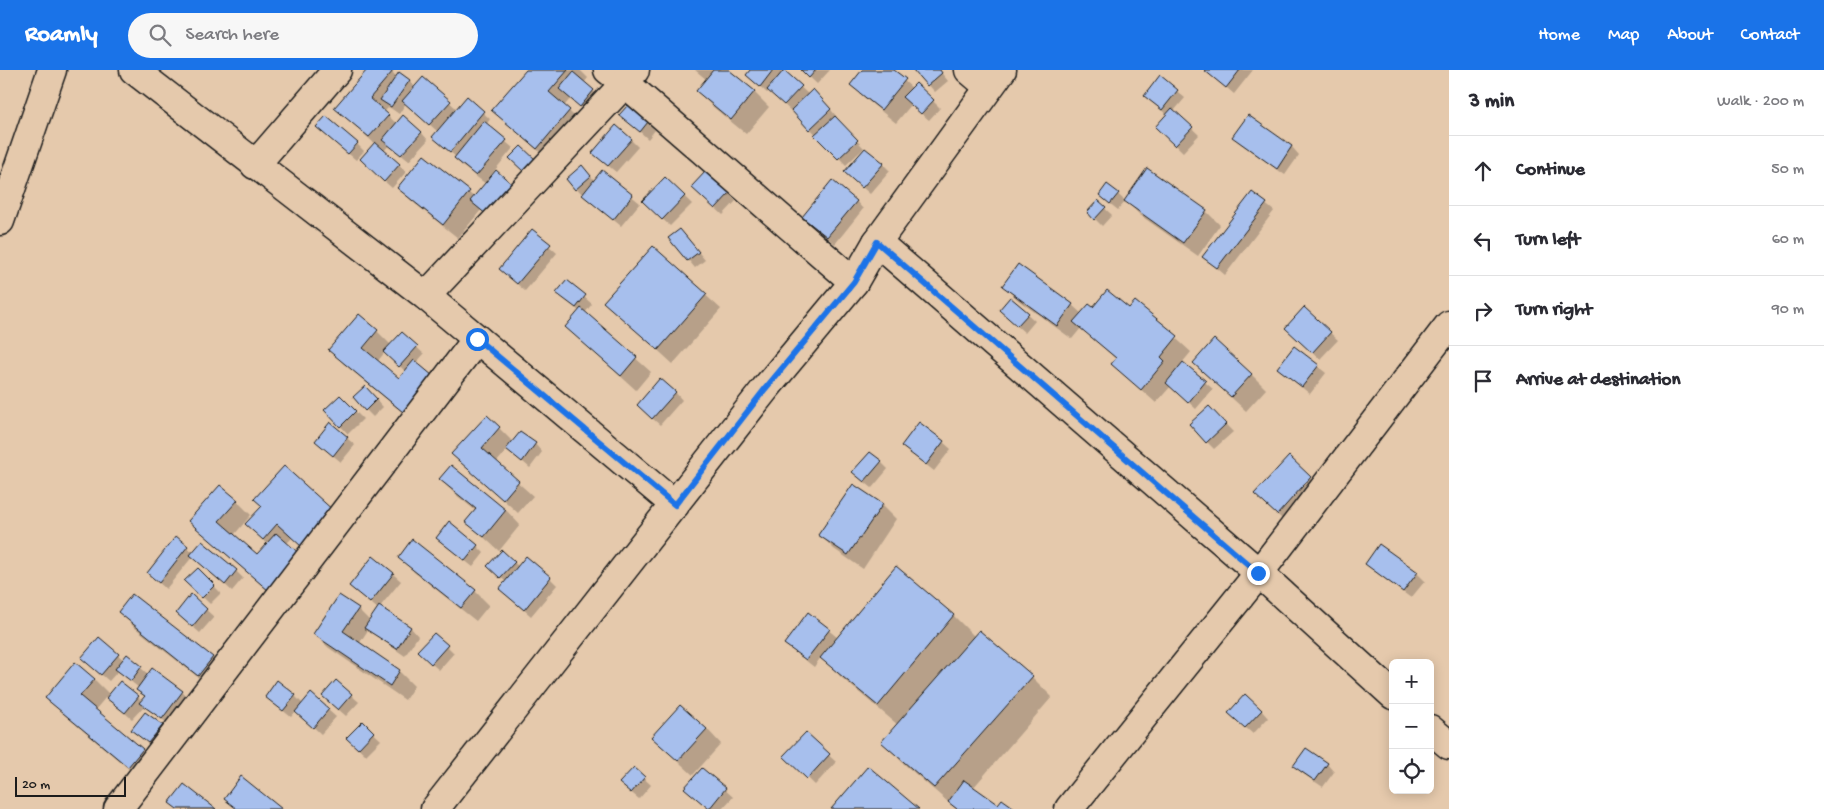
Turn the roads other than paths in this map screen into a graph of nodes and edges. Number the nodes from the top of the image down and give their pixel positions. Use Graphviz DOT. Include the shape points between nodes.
graph roads {
  1 [pos="52,70"];
  2 [pos="134,70"];
  3 [pos="337,70"];
  4 [pos="623,74"];
  5 [pos="987,76"];
  6 [pos="255,165"];
  7 [pos="0,221"];
  8 [pos="877,242"];
  9 [pos="854,282"];
  10 [pos="426,296"];
  11 [pos="1449,324"];
  12 [pos="477,339"];
  13 [pos="675,505"];
  14 [pos="1258,573"];
  15 [pos="1389,691"];
  16 [pos="1434,733"];
  17 [pos="1449,746"];
  18 [pos="120,808"];
  19 [pos="436,809"];
  20 [pos="1069,809"];
  1 -- 7 [label="street"];
  2 -- 6 [label="street"];
  3 -- 6 [label="street"];
  4 -- 9 [label="street"];
  4 -- 10 [label="street"];
  5 -- 8 [label="street"];
  6 -- 10 [label="street"];
  8 -- 9 [label="street"];
  8 -- 14 [label="street"];
  9 -- 13 [label="street"];
  10 -- 12 [label="street"];
  11 -- 14 [label="street"];
  12 -- 13 [label="street"];
  12 -- 18 [label="street"];
  13 -- 19 [label="street"];
  14 -- 15 [label="street"];
  14 -- 20 [label="street"];
  16 -- 17 [label="street"];
}
